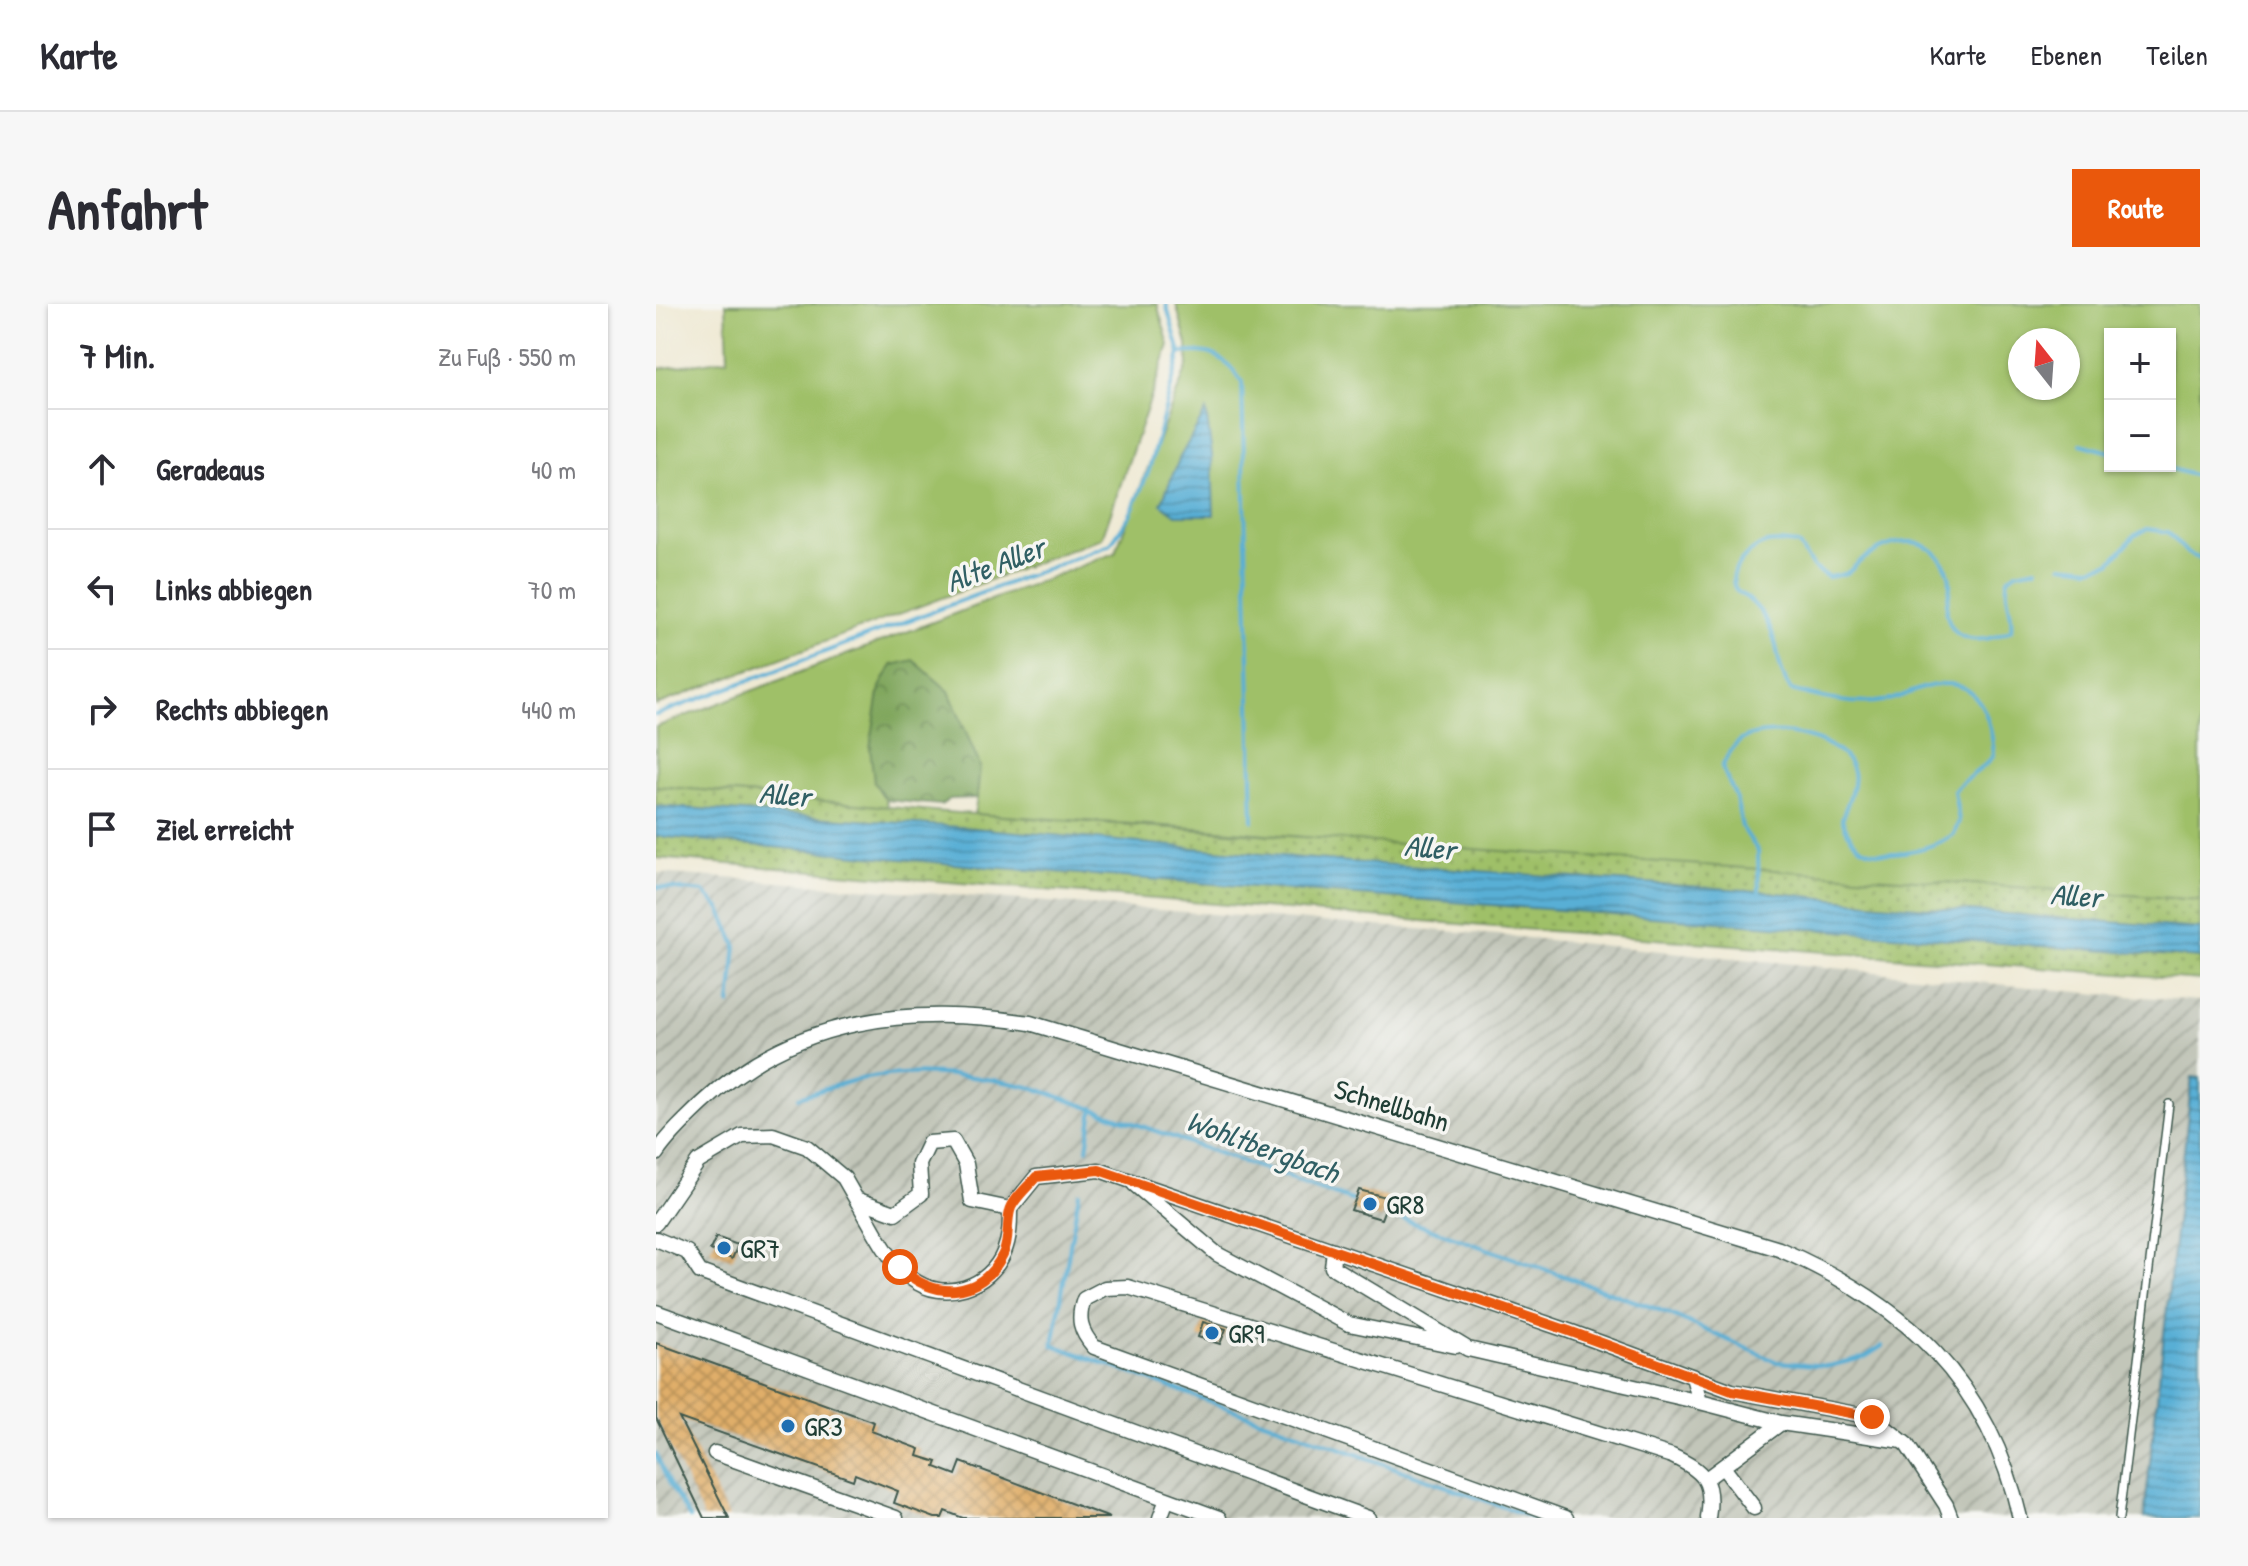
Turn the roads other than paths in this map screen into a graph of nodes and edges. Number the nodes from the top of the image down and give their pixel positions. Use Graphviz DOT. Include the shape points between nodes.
graph roads {
  1 [pos="2169,1104"];
  2 [pos="656,1154"];
  3 [pos="1128,1179"];
  4 [pos="856,1199"];
  5 [pos="1010,1209"];
  6 [pos="895,1213"];
  7 [pos="656,1223"];
  8 [pos="656,1239"];
  9 [pos="880,1239"];
  10 [pos="1334,1250"];
  11 [pos="656,1312"];
  12 [pos="1468,1349"];
  13 [pos="1693,1377"];
  14 [pos="1700,1402"];
  15 [pos="1781,1423"];
  16 [pos="1902,1441"];
  17 [pos="715,1453"];
  18 [pos="1723,1467"];
  19 [pos="1706,1479"];
  20 [pos="1167,1499"];
  21 [pos="1754,1508"];
  22 [pos="896,1518"];
  23 [pos="1160,1518"];
  24 [pos="1219,1518"];
  25 [pos="1368,1518"];
  26 [pos="1566,1518"];
  27 [pos="1708,1518"];
  28 [pos="1951,1518"];
  29 [pos="2020,1518"];
  30 [pos="2119,1518"];
  1 -- 30 [label="lane"];
  2 -- 29 [label="street, Schnellbahn" via="719,1088 793,1043 881,1018 982,1016 1030,1023 1779,1249 1813,1264 1880,1305 1944,1359 1996,1440"];
  3 -- 5 [label="street" via="1099,1170 1036,1177"];
  3 -- 10 [label="street"];
  3 -- 12 [label="street" via="1217,1254 1349,1324"];
  4 -- 6 [label="street"];
  4 -- 7 [label="street" via="844,1178 807,1147 773,1135 742,1136 698,1162"];
  4 -- 9 [label="street"];
  5 -- 6 [label="street" via="972,1201 966,1164 953,1141 929,1143 919,1164 921,1194"];
  5 -- 9 [label="street" via="1003,1255 988,1276 971,1287 948,1291 913,1280"];
  6 -- 9 [label="street"];
  8 -- 25 [label="street" via="687,1252 700,1272"];
  10 -- 12 [label="street" via="1332,1267"];
  10 -- 13 [label="street"];
  11 -- 20 [label="street"];
  12 -- 14 [label="street"];
  13 -- 14 [label="street"];
  13 -- 16 [label="street" via="1732,1391 1872,1417"];
  14 -- 15 [label="street"];
  15 -- 16 [label="street"];
  15 -- 18 [label="street"];
  16 -- 28 [label="street"];
  17 -- 22 [label="street"];
  18 -- 19 [label="street"];
  18 -- 21 [label="street"];
  19 -- 26 [label="street" via="1672,1456 1128,1287 1105,1288 1084,1299 1078,1316 1094,1347"];
  19 -- 27 [label="street"];
  20 -- 23 [label="street"];
  20 -- 24 [label="street"];
}
